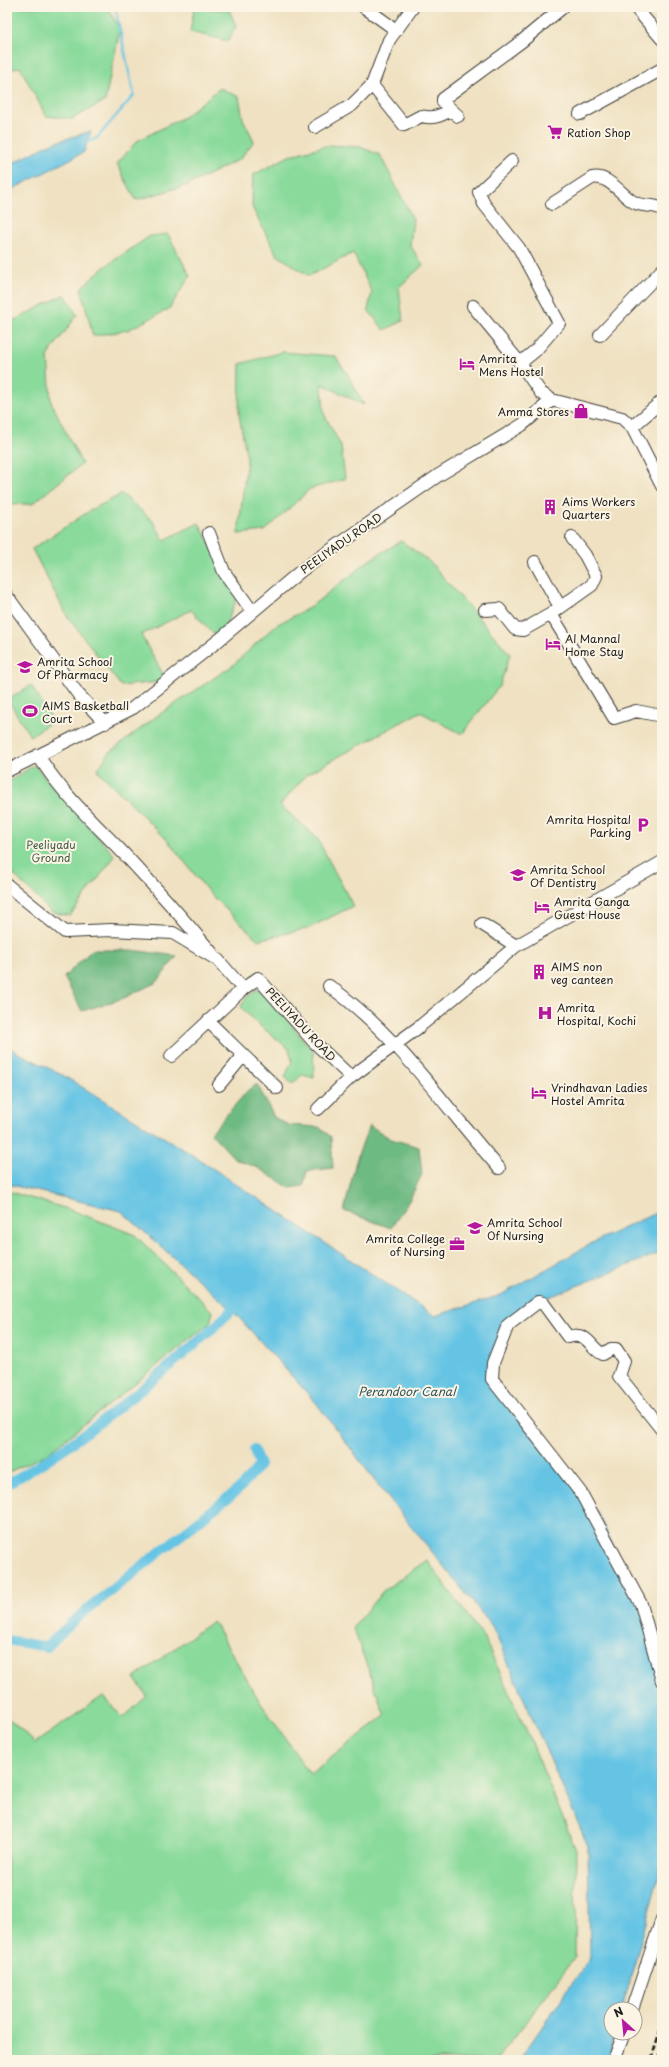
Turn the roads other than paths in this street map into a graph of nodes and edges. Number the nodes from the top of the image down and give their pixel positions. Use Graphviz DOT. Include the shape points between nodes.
graph roads {
  1 [pos="364,7"];
  2 [pos="413,7"];
  3 [pos="563,7"];
  4 [pos="635,7"];
  5 [pos="396,30"];
  6 [pos="662,39"];
  7 [pos="662,69"];
  8 [pos="372,85"];
  9 [pos="580,114"];
  10 [pos="315,127"];
  11 [pos="512,161"];
  12 [pos="552,204"];
  13 [pos="662,209"];
  14 [pos="662,270"];
  15 [pos="473,306"];
  16 [pos="600,335"];
  17 [pos="520,363"];
  18 [pos="552,400"];
  19 [pos="662,401"];
  20 [pos="632,427"];
  21 [pos="662,486"];
  22 [pos="209,533"];
  23 [pos="572,538"];
  24 [pos="535,562"];
  25 [pos="7,596"];
  26 [pos="485,610"];
  27 [pos="556,610"];
  28 [pos="252,611"];
  29 [pos="662,716"];
  30 [pos="106,723"];
  31 [pos="38,755"];
  32 [pos="7,771"];
  33 [pos="662,862"];
  34 [pos="7,885"];
  35 [pos="482,924"];
  36 [pos="516,946"];
  37 [pos="218,960"];
  38 [pos="329,986"];
  39 [pos="243,989"];
  40 [pos="208,1021"];
  41 [pos="394,1044"];
  42 [pos="171,1056"];
  43 [pos="243,1056"];
  44 [pos="351,1077"];
  45 [pos="219,1085"];
  46 [pos="277,1088"];
  47 [pos="318,1109"];
  48 [pos="499,1168"];
  49 [pos="662,1430"];
  50 [pos="662,1681"];
  51 [pos="662,1919"];
  52 [pos="635,2001"];
  53 [pos="621,2041"];
  54 [pos="614,2060"];
  1 -- 5 [label="street"];
  2 -- 5 [label="street"];
  3 -- 8 [label="street" via="522,41 443,99 454,113 430,118 421,116 404,125"];
  4 -- 6 [label="street"];
  5 -- 8 [label="street" via="389,40"];
  7 -- 9 [label="street"];
  8 -- 10 [label="street" via="352,105"];
  11 -- 17 [label="street" via="479,192 484,204 519,248 559,323 535,351"];
  12 -- 13 [label="street" via="597,177 604,179 633,202 654,204"];
  14 -- 16 [label="street"];
  15 -- 17 [label="street"];
  17 -- 18 [label="street" via="541,394"];
  18 -- 20 [label="street" via="622,418"];
  18 -- 28 [label="street, PEELIYADU ROAD" via="522,425 439,475 302,570"];
  19 -- 20 [label="street"];
  20 -- 21 [label="street"];
  22 -- 28 [label="street" via="224,572"];
  23 -- 27 [label="street" via="596,576 592,585"];
  24 -- 27 [label="street"];
  25 -- 30 [label="street" via="78,694"];
  26 -- 27 [label="street" via="499,609 518,630 523,630"];
  27 -- 29 [label="street" via="614,718 636,712"];
  28 -- 30 [label="street, PEELIYADU ROAD" via="133,708"];
  30 -- 31 [label="street, PEELIYADU ROAD"];
  31 -- 32 [label="street, PEELIYADU ROAD"];
  31 -- 37 [label="street" via="50,775 81,811 127,857"];
  33 -- 36 [label="street"];
  34 -- 37 [label="street" via="65,932 111,930 173,934"];
  35 -- 36 [label="street"];
  36 -- 41 [label="street" via="419,1027"];
  37 -- 39 [label="street"];
  38 -- 41 [label="street" via="344,996"];
  39 -- 40 [label="street"];
  39 -- 44 [label="street, PEELIYADU ROAD" via="258,978 314,1042"];
  40 -- 42 [label="street"];
  40 -- 43 [label="street"];
  41 -- 44 [label="street"];
  41 -- 48 [label="street"];
  43 -- 45 [label="street"];
  43 -- 46 [label="street"];
  44 -- 47 [label="street"];
  49 -- 50 [label="street" via="619,1376 624,1361 616,1349 601,1353 587,1339 574,1335 568,1337 542,1303 538,1302 508,1325 493,1362 492,1379 582,1493 640,1604"];
  51 -- 52 [label="street"];
  53 -- 54 [label="street"];
}
